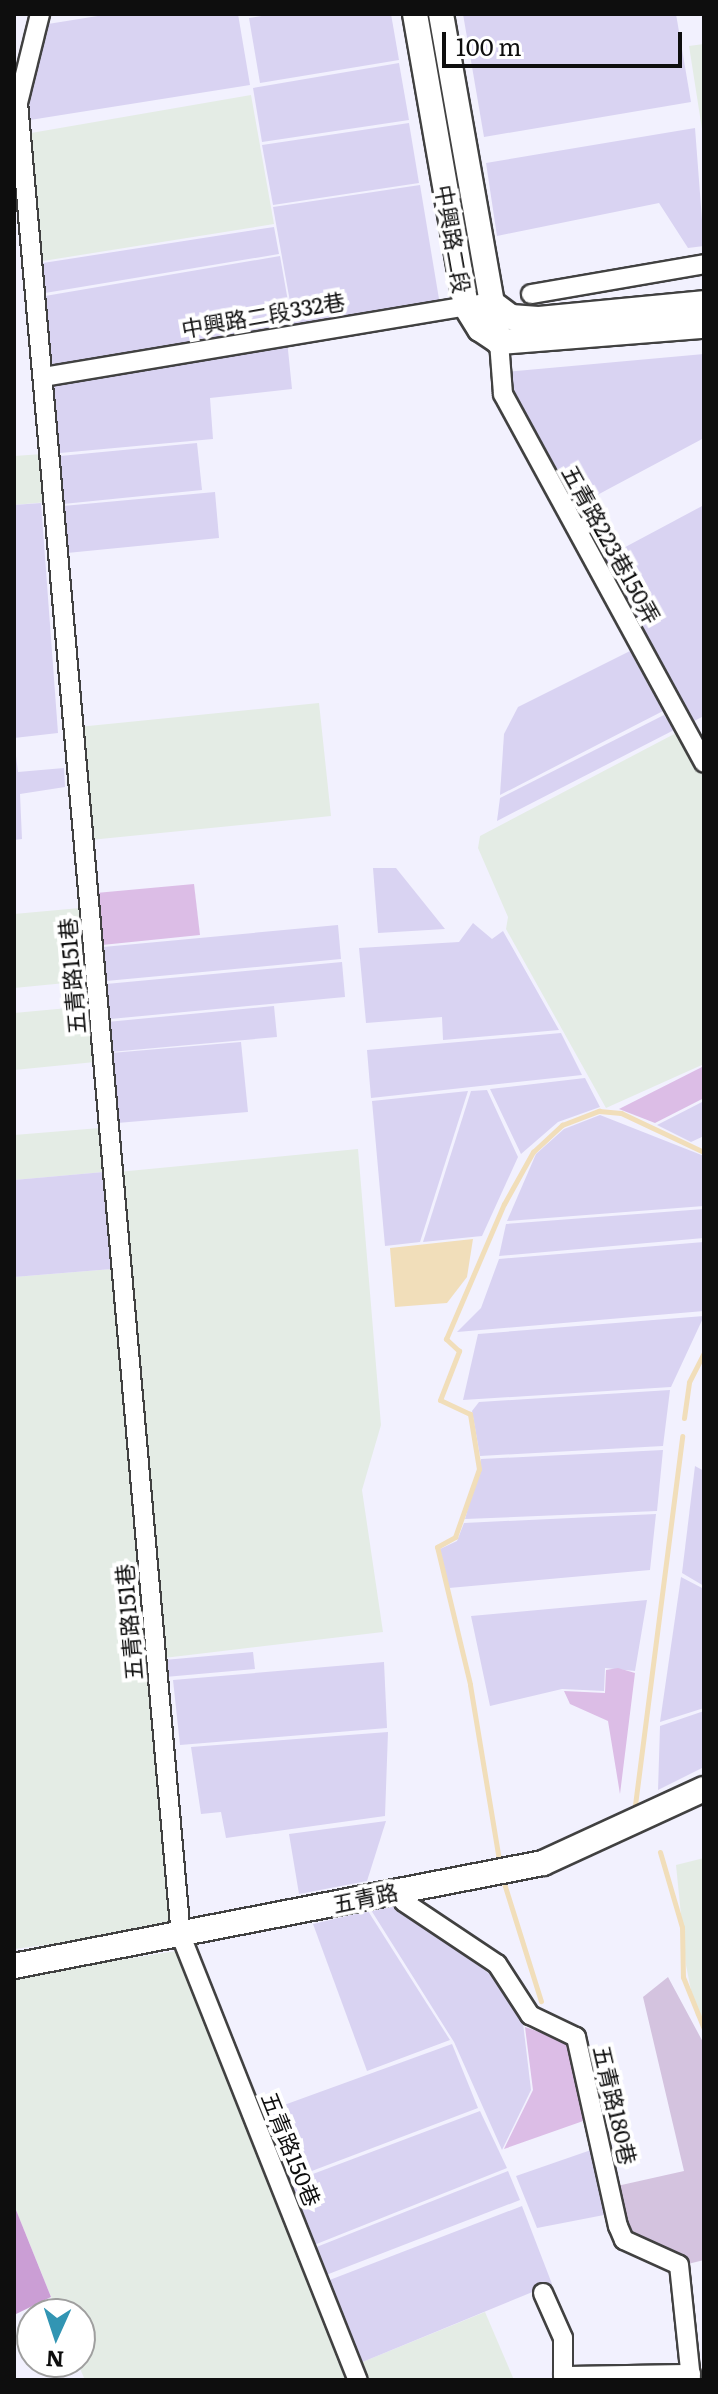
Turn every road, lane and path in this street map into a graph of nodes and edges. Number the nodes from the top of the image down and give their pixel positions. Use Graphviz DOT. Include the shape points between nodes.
graph roads {
  1 [pos="40,14"];
  2 [pos="415,14"];
  3 [pos="441,14"];
  4 [pos="16,106"];
  5 [pos="704,264"];
  6 [pos="531,294"];
  7 [pos="491,302"];
  8 [pos="704,303"];
  9 [pos="466,307"];
  10 [pos="704,326"];
  11 [pos="499,342"];
  12 [pos="44,377"];
  13 [pos="704,763"];
  14 [pos="704,1789"];
  15 [pos="401,1889"];
  16 [pos="181,1936"];
  17 [pos="14,1966"];
  18 [pos="543,2293"];
  19 [pos="691,2377"];
  20 [pos="358,2380"];
  1 -- 4 [label="street, 五青路151巷"];
  2 -- 9 [label="street, 中興路二段"];
  3 -- 7 [label="street, 中興路二段"];
  4 -- 12 [label="street, 五青路151巷"];
  5 -- 6 [label="street"];
  7 -- 8 [label="street, 中興路二段" via="511,317 538,319"];
  7 -- 9 [label="street, 中興路二段332巷"];
  7 -- 11 [label="street"];
  9 -- 11 [label="street, 中興路二段"];
  9 -- 12 [label="street, 中興路二段332巷"];
  10 -- 11 [label="street"];
  11 -- 13 [label="street, 五青路223巷150弄" via="503,394"];
  12 -- 16 [label="street, 五青路151巷"];
  14 -- 15 [label="street, 五青路" via="543,1863"];
  15 -- 16 [label="street, 五青路"];
  15 -- 19 [label="street, 五青路180巷" via="404,1902 497,1964 530,2015 576,2037 624,2240 679,2265"];
  16 -- 17 [label="street, 五青路"];
  16 -- 20 [label="street, 五青路150巷"];
  18 -- 19 [label="street" via="563,2338 563,2376"];
}
